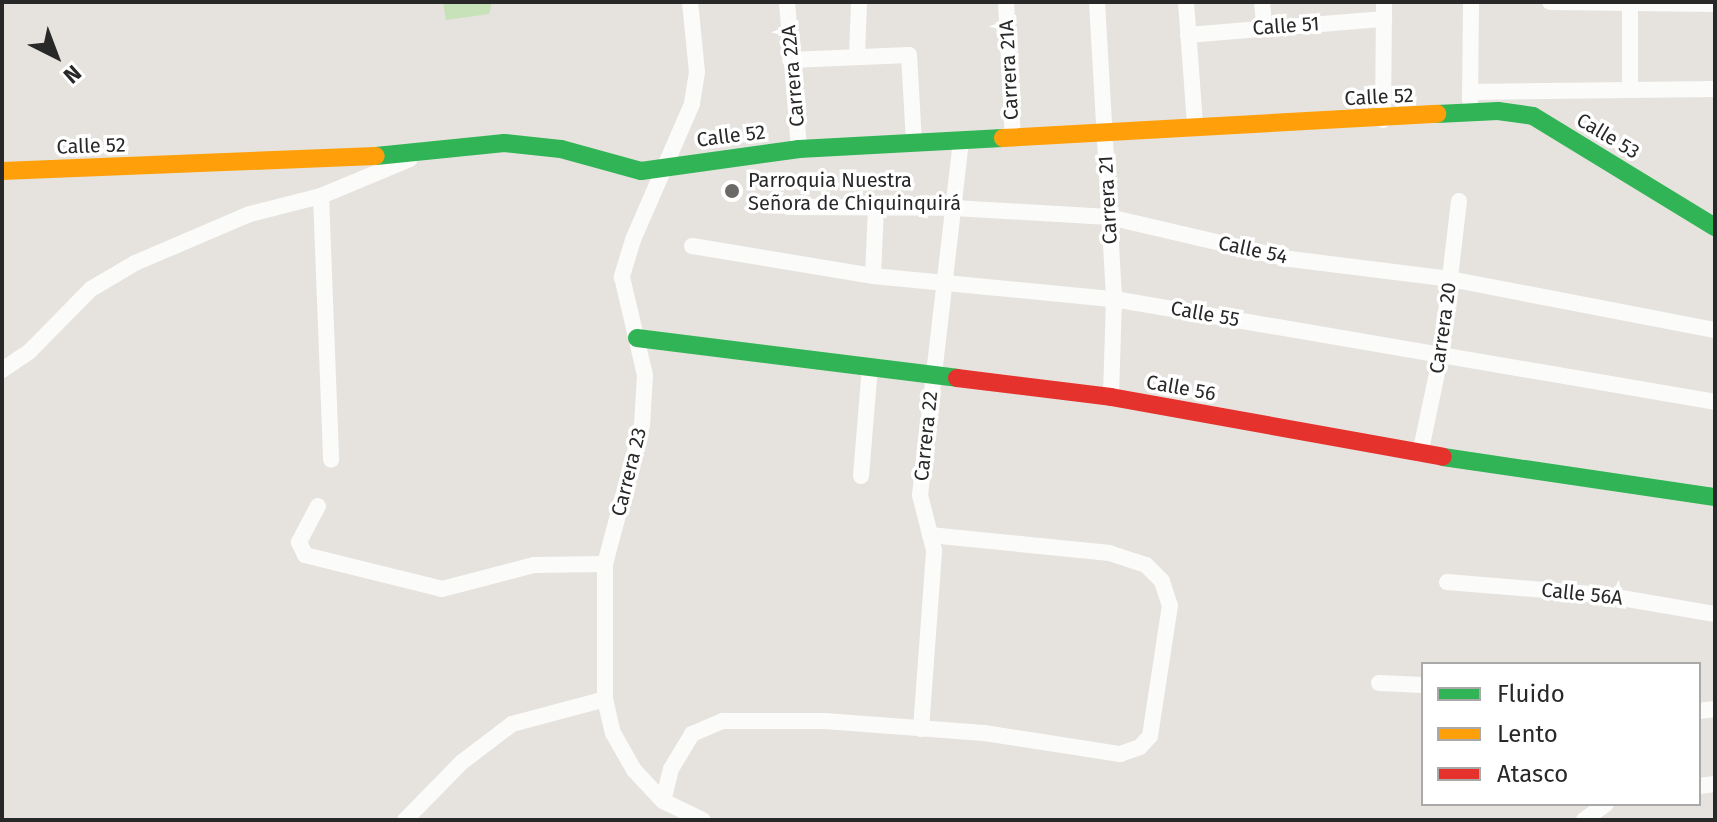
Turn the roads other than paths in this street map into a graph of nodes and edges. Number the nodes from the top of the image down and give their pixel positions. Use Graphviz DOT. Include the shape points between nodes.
graph roads {
  1 [pos="690,2"];
  2 [pos="787,2"];
  3 [pos="859,2"];
  4 [pos="1006,2"];
  5 [pos="1097,2"];
  6 [pos="1186,2"];
  7 [pos="1262,2"];
  8 [pos="1471,2"];
  9 [pos="1550,2"];
  10 [pos="1567,2"];
  11 [pos="1659,3"];
  12 [pos="1630,4"];
  13 [pos="1715,4"];
  14 [pos="1384,10"];
  15 [pos="1264,27"];
  16 [pos="1188,35"];
  17 [pos="857,55"];
  18 [pos="790,60"];
  19 [pos="1630,87"];
  20 [pos="1715,89"];
  21 [pos="1470,92"];
  22 [pos="1469,114"];
  23 [pos="1383,120"];
  24 [pos="1195,126"];
  25 [pos="1105,133"];
  26 [pos="1013,138"];
  27 [pos="914,142"];
  28 [pos="961,142"];
  29 [pos="799,149"];
  30 [pos="422,154"];
  31 [pos="667,165"];
  32 [pos="2,171"];
  33 [pos="321,196"];
  34 [pos="1459,201"];
  35 [pos="788,207"];
  36 [pos="876,207"];
  37 [pos="954,208"];
  38 [pos="1109,217"];
  39 [pos="1715,227"];
  40 [pos="692,246"];
  41 [pos="873,276"];
  42 [pos="1450,279"];
  43 [pos="945,282"];
  44 [pos="1114,299"];
  45 [pos="1715,330"];
  46 [pos="637,338"];
  47 [pos="1441,354"];
  48 [pos="870,367"];
  49 [pos="2,370"];
  50 [pos="932,376"];
  51 [pos="1111,397"];
  52 [pos="1715,402"];
  53 [pos="1420,454"];
  54 [pos="331,460"];
  55 [pos="861,476"];
  56 [pos="1715,497"];
  57 [pos="318,506"];
  58 [pos="930,535"];
  59 [pos="605,564"];
  60 [pos="1447,582"];
  61 [pos="1715,614"];
  62 [pos="1379,683"];
  63 [pos="1421,685"];
  64 [pos="605,699"];
  65 [pos="921,729"];
  66 [pos="663,801"];
  67 [pos="1603,806"];
  68 [pos="405,820"];
  69 [pos="703,820"];
  70 [pos="1584,820"];
  1 -- 31 [label="street, Carrera 23" via="697,72 692,104"];
  2 -- 18 [label="street, Carrera 22A"];
  3 -- 17 [label="street"];
  4 -- 26 [label="street, Carrera 21A"];
  5 -- 25 [label="street, Carrera 21"];
  6 -- 16 [label="street"];
  7 -- 15 [label="street"];
  8 -- 21 [label="street"];
  9 -- 10 [label="street"];
  10 -- 12 [label="street"];
  11 -- 12 [label="street"];
  11 -- 13 [label="street"];
  12 -- 19 [label="street"];
  14 -- 15 [label="street, Calle 51"];
  14 -- 23 [label="street"];
  15 -- 16 [label="street, Calle 51"];
  16 -- 24 [label="street"];
  17 -- 18 [label="street"];
  17 -- 27 [label="street" via="909,55"];
  18 -- 29 [label="street, Carrera 22A"];
  19 -- 20 [label="street"];
  19 -- 21 [label="street"];
  21 -- 22 [label="street"];
  22 -- 23 [label="street, Calle 52"];
  22 -- 39 [label="street, Calle 53" via="1533,116"];
  23 -- 24 [label="street, Calle 52"];
  24 -- 25 [label="street, Calle 52"];
  25 -- 26 [label="street, Calle 52"];
  25 -- 38 [label="street, Carrera 21"];
  26 -- 28 [label="street, Calle 52"];
  27 -- 28 [label="street, Calle 52"];
  27 -- 29 [label="street, Calle 52"];
  28 -- 37 [label="street, Carrera 22"];
  29 -- 31 [label="street, Calle 52"];
  30 -- 31 [label="street, Calle 52" via="504,143 561,149 641,171"];
  30 -- 32 [label="street, Calle 52"];
  30 -- 33 [label="street"];
  31 -- 46 [label="street, Carrera 23" via="622,277 626,312"];
  33 -- 49 [label="street" via="250,214 135,263 91,289 29,352"];
  33 -- 54 [label="street"];
  34 -- 42 [label="street, Carrera 20"];
  35 -- 36 [label="street, Calle 54"];
  36 -- 37 [label="street, Calle 54"];
  36 -- 41 [label="street"];
  37 -- 38 [label="street, Calle 54"];
  37 -- 43 [label="street, Carrera 22"];
  38 -- 42 [label="street, Calle 54" via="1290,259"];
  38 -- 44 [label="street, Carrera 21"];
  40 -- 41 [label="street, Calle 55"];
  41 -- 43 [label="street, Calle 55"];
  42 -- 45 [label="street, Calle 54"];
  42 -- 47 [label="street, Carrera 20"];
  43 -- 44 [label="street, Calle 55"];
  43 -- 50 [label="street, Carrera 22"];
  44 -- 47 [label="street, Calle 55"];
  44 -- 51 [label="street, Carrera 21"];
  46 -- 48 [label="street, Calle 56"];
  46 -- 59 [label="street, Carrera 23" via="645,375 642,425"];
  47 -- 52 [label="street, Calle 55"];
  47 -- 53 [label="street, Carrera 20"];
  48 -- 50 [label="street, Calle 56"];
  48 -- 55 [label="street"];
  50 -- 51 [label="street, Calle 56"];
  50 -- 58 [label="street, Carrera 22" via="920,495"];
  51 -- 53 [label="street, Calle 56"];
  53 -- 56 [label="street, Calle 56"];
  57 -- 59 [label="street" via="299,542 305,555 442,589 534,565"];
  58 -- 65 [label="street, Carrera 22" via="934,550"];
  58 -- 65 [label="street" via="1110,553 1146,565 1162,581 1170,606 1150,736 1140,747 1120,754"];
  59 -- 64 [label="street, Carrera 23"];
  60 -- 61 [label="street, Calle 56A" via="1604,595"];
  62 -- 63 [label="street"];
  64 -- 66 [label="street, Carrera 23" via="622,752"];
  64 -- 68 [label="street" via="512,724 462,762"];
  65 -- 66 [label="street" via="825,721 723,721 692,734 671,769"];
  66 -- 69 [label="street, Carrera 23"];
  67 -- 70 [label="street"];
}
